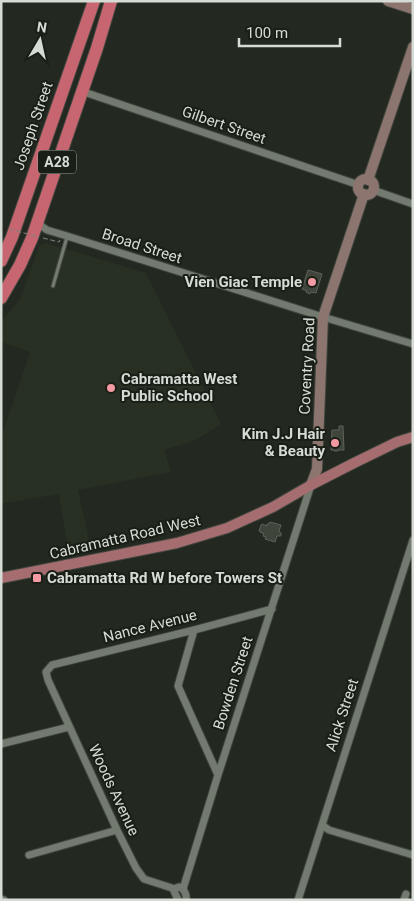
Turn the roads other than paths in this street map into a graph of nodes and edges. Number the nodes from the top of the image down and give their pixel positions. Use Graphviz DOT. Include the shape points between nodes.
graph roads {
  1 [pos="94,1"];
  2 [pos="111,1"];
  3 [pos="388,1"];
  4 [pos="413,10"];
  5 [pos="413,47"];
  6 [pos="81,91"];
  7 [pos="365,190"];
  8 [pos="413,204"];
  9 [pos="37,223"];
  10 [pos="66,236"];
  11 [pos="1,261"];
  12 [pos="53,286"];
  13 [pos="1,298"];
  14 [pos="323,317"];
  15 [pos="413,344"];
  16 [pos="413,436"];
  17 [pos="311,485"];
  18 [pos="413,540"];
  19 [pos="1,578"];
  20 [pos="272,609"];
  21 [pos="194,630"];
  22 [pos="48,680"];
  23 [pos="69,727"];
  24 [pos="1,744"];
  25 [pos="218,775"];
  26 [pos="322,825"];
  27 [pos="117,830"];
  28 [pos="29,855"];
  29 [pos="413,855"];
  30 [pos="175,889"];
  31 [pos="183,889"];
  32 [pos="188,899"];
  33 [pos="178,900"];
  34 [pos="298,900"];
  1 -- 11 [label="highway, Joseph Street / A28"];
  2 -- 6 [label="highway, A28"];
  3 -- 4 [label="street"];
  5 -- 7 [label="street" via="368,180 361,181"];
  6 -- 7 [label="street, Gilbert Street"];
  6 -- 9 [label="highway, A28"];
  7 -- 8 [label="street, Gilbert Street"];
  7 -- 14 [label="street, Coventry Road"];
  9 -- 10 [label="street, Broad Street"];
  9 -- 13 [label="highway, A28" via="20,265"];
  10 -- 12 [label="lane"];
  10 -- 14 [label="street, Broad Street"];
  14 -- 15 [label="street, Broad Street"];
  14 -- 17 [label="street, Coventry Road" via="317,469"];
  16 -- 17 [label="main road, Cabramatta Road West"];
  17 -- 19 [label="main road, Cabramatta Road West" via="227,528 177,544"];
  17 -- 20 [label="street, Bowden Street"];
  18 -- 26 [label="street, Alick Street"];
  20 -- 21 [label="street, Nance Avenue"];
  20 -- 25 [label="street, Bowden Street"];
  21 -- 22 [label="street, Nance Avenue" via="52,665 46,672"];
  21 -- 25 [label="street" via="178,686"];
  22 -- 23 [label="street, Woods Avenue"];
  23 -- 24 [label="street"];
  23 -- 27 [label="street, Woods Avenue"];
  25 -- 31 [label="street, Bowden Street"];
  26 -- 29 [label="street" via="329,830"];
  26 -- 34 [label="street, Alick Street"];
  27 -- 28 [label="street"];
  27 -- 30 [label="street, Woods Avenue" via="144,879"];
  30 -- 31 [label="street, Woods Avenue"];
  30 -- 33 [label="street"];
  31 -- 32 [label="street"];
}
